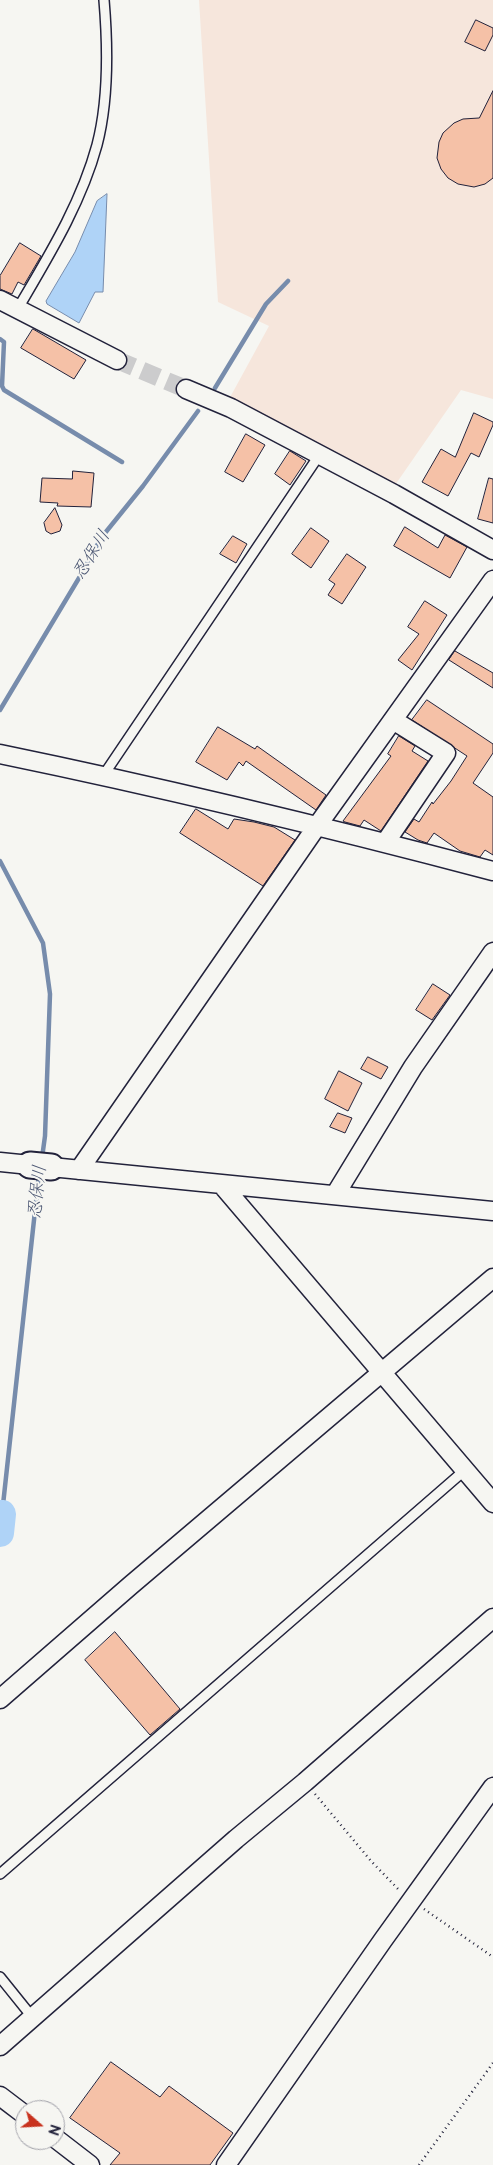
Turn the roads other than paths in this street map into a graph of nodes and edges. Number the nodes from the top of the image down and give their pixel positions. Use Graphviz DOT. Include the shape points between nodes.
graph roads {
  1 [pos="104,0"];
  2 [pos="0,300"];
  3 [pos="17,310"];
  4 [pos="117,360"];
  5 [pos="186,389"];
  6 [pos="320,454"];
  7 [pos="493,550"];
  8 [pos="493,580"];
  9 [pos="393,720"];
  10 [pos="0,754"];
  11 [pos="103,776"];
  12 [pos="318,826"];
  13 [pos="385,843"];
  14 [pos="493,871"];
  15 [pos="493,952"];
  16 [pos="0,1162"];
  17 [pos="79,1170"];
  18 [pos="222,1184"];
  19 [pos="335,1195"];
  20 [pos="493,1211"];
  21 [pos="493,1278"];
  22 [pos="382,1372"];
  23 [pos="464,1470"];
  24 [pos="493,1504"];
  25 [pos="493,1618"];
  26 [pos="1,1699"];
  27 [pos="493,1787"];
  28 [pos="0,1874"];
  29 [pos="0,1978"];
  30 [pos="30,2014"];
  31 [pos="0,2035"];
  32 [pos="0,2046"];
  33 [pos="0,2096"];
  34 [pos="15,2108"];
  35 [pos="65,2146"];
  36 [pos="90,2165"];
  37 [pos="226,2165"];
  1 -- 3 [label="lane" via="105,80 97,143 56,245"];
  2 -- 3 [label="street"];
  3 -- 4 [label="street"];
  5 -- 6 [label="street" via="231,408"];
  6 -- 7 [label="street"];
  6 -- 11 [label="lane"];
  8 -- 9 [label="street"];
  9 -- 12 [label="street"];
  9 -- 13 [label="street" via="446,752"];
  10 -- 11 [label="street"];
  11 -- 12 [label="street"];
  12 -- 13 [label="street"];
  12 -- 17 [label="street"];
  13 -- 14 [label="street"];
  15 -- 19 [label="street" via="413,1067"];
  16 -- 17 [label="street"];
  17 -- 18 [label="street"];
  18 -- 19 [label="street"];
  18 -- 22 [label="street"];
  19 -- 20 [label="street"];
  21 -- 22 [label="street"];
  22 -- 23 [label="street"];
  22 -- 26 [label="street"];
  23 -- 24 [label="street"];
  23 -- 28 [label="lane"];
  25 -- 30 [label="street"];
  27 -- 37 [label="street"];
  29 -- 30 [label="lane"];
  30 -- 31 [label="lane"];
  30 -- 32 [label="street"];
  33 -- 34 [label="street"];
  35 -- 36 [label="street"];
}
